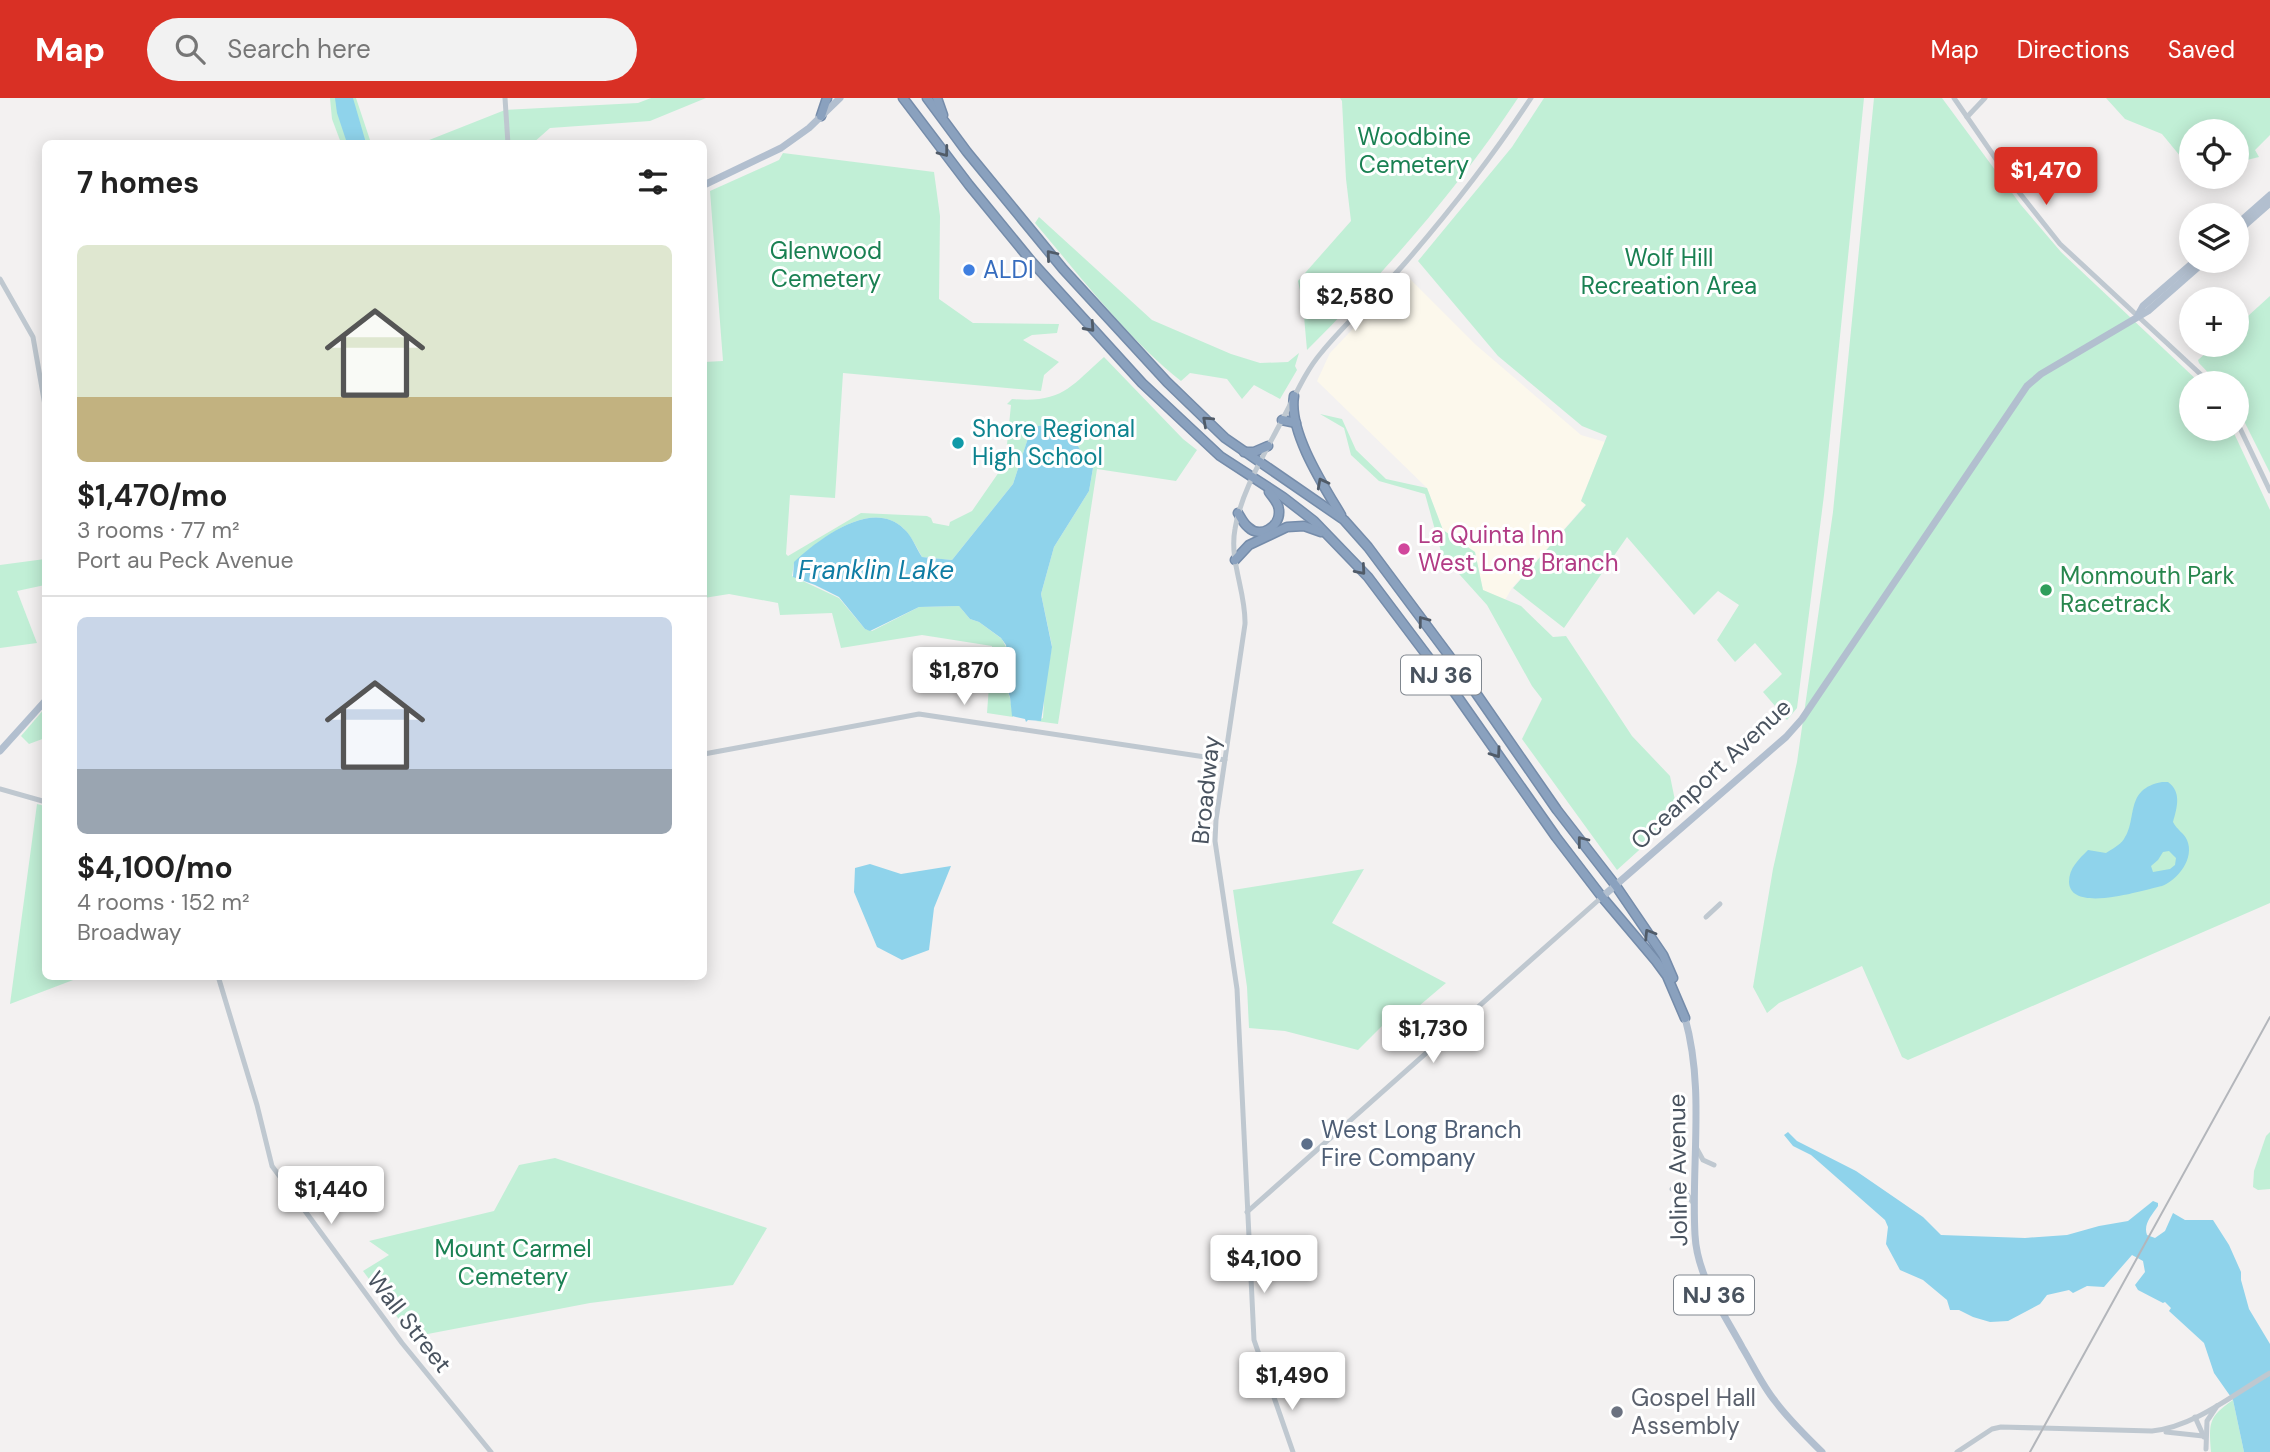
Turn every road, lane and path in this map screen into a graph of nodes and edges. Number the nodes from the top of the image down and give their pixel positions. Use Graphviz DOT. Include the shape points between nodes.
graph roads {
  1 [pos="505,98"];
  2 [pos="827,98"];
  3 [pos="841,98"];
  4 [pos="903,98"];
  5 [pos="927,98"];
  6 [pos="937,98"];
  7 [pos="1531,98"];
  8 [pos="1954,98"];
  9 [pos="1985,98"];
  10 [pos="821,116"];
  11 [pos="1968,117"];
  12 [pos="947,124"];
  13 [pos="508,140"];
  14 [pos="707,184"];
  15 [pos="2270,195"];
  16 [pos="2270,203"];
  17 [pos="2249,214"];
  18 [pos="2249,222"];
  19 [pos="2181,273"];
  20 [pos="2191,273"];
  21 [pos="0,279"];
  22 [pos="2138,315"];
  23 [pos="2197,371"];
  24 [pos="42,388"];
  25 [pos="1294,397"];
  26 [pos="1282,420"];
  27 [pos="1296,423"];
  28 [pos="2246,441"];
  29 [pos="1268,446"];
  30 [pos="1244,452"];
  31 [pos="1261,462"];
  32 [pos="1253,480"];
  33 [pos="1265,486"];
  34 [pos="2270,491"];
  35 [pos="1238,513"];
  36 [pos="1344,520"];
  37 [pos="1330,537"];
  38 [pos="1235,560"];
  39 [pos="42,704"];
  40 [pos="0,751"];
  41 [pos="707,753"];
  42 [pos="1225,760"];
  43 [pos="0,789"];
  44 [pos="42,801"];
  45 [pos="1616,886"];
  46 [pos="1602,897"];
  47 [pos="1720,904"];
  48 [pos="1706,917"];
  49 [pos="219,980"];
  50 [pos="1685,1018"];
  51 [pos="1696,1147"];
  52 [pos="1714,1165"];
  53 [pos="1672,1189"];
  54 [pos="1695,1206"];
  55 [pos="1247,1212"];
  56 [pos="2270,1373"];
  57 [pos="2221,1402"];
  58 [pos="2195,1417"];
  59 [pos="2152,1431"];
  60 [pos="2203,1436"];
  61 [pos="2206,1450"];
  62 [pos="491,1452"];
  63 [pos="1293,1452"];
  64 [pos="1822,1452"];
  65 [pos="1957,1452"];
  1 -- 13 [label="street"];
  2 -- 10 [label="highway"];
  3 -- 10 [label="main road"];
  4 -- 32 [label="highway, NJ 36, one-way" via="993,215 1117,357 1214,452"];
  5 -- 12 [label="highway, NJ 36"];
  6 -- 12 [label="highway"];
  7 -- 25 [label="street, Broadway" via="1405,263 1321,353"];
  8 -- 11 [label="street"];
  9 -- 11 [label="street"];
  10 -- 14 [label="main road" via="781,148"];
  11 -- 22 [label="street" via="2048,230"];
  30 -- 12 [label="highway, NJ 36, one-way" via="1190,406 1110,321 1016,213"];
  15 -- 17 [label="main road"];
  16 -- 18 [label="main road"];
  19 -- 22 [label="main road"];
  20 -- 22 [label="main road"];
  21 -- 24 [label="street" via="33,337"];
  22 -- 23 [label="street"];
  22 -- 45 [label="main road, Oceanport Avenue" via="2027,386 1802,719"];
  25 -- 26 [label="street, Broadway"];
  25 -- 27 [label="highway"];
  26 -- 27 [label="highway"];
  26 -- 29 [label="street, Broadway"];
  36 -- 27 [label="highway, one-way"];
  28 -- 34 [label="street"];
  29 -- 30 [label="highway"];
  29 -- 31 [label="street, Broadway"];
  30 -- 31 [label="highway, NJ 36"];
  31 -- 32 [label="street, Broadway"];
  31 -- 36 [label="highway, NJ 36"];
  32 -- 33 [label="highway, NJ 36"];
  32 -- 35 [label="street, Broadway"];
  33 -- 35 [label="highway" via="1279,506 1275,524 1255,531"];
  33 -- 37 [label="highway, NJ 36"];
  35 -- 38 [label="street, Broadway"];
  45 -- 36 [label="highway, NJ 36, one-way" via="1395,581"];
  37 -- 38 [label="highway" via="1309,527 1292,526 1249,545"];
  37 -- 46 [label="highway, NJ 36, one-way" via="1398,616"];
  38 -- 42 [label="street, Broadway" via="1245,624"];
  39 -- 40 [label="main road"];
  41 -- 42 [label="street" via="919,714"];
  42 -- 55 [label="street, Broadway" via="1215,841 1237,989"];
  43 -- 44 [label="street"];
  45 -- 46 [label="main road, Oceanport Avenue"];
  50 -- 45 [label="highway, NJ 36, one-way" via="1663,955"];
  46 -- 50 [label="highway, NJ 36" via="1667,976"];
  46 -- 55 [label="street, Oceanport Avenue"];
  47 -- 48 [label="street"];
  49 -- 62 [label="street, Wall Street" via="272,1166 402,1343"];
  50 -- 51 [label="main road, Joline Avenue / NJ 36" via="1695,1065"];
  51 -- 52 [label="street" via="1703,1160"];
  51 -- 54 [label="main road, Joline Avenue / NJ 36"];
  53 -- 54 [label="street" via="1686,1193"];
  54 -- 64 [label="main road, Joline Avenue / NJ 36" via="1696,1247 1709,1286 1769,1393"];
  55 -- 63 [label="street, Broadway" via="1254,1340"];
  56 -- 57 [label="street"];
  57 -- 58 [label="street"];
  57 -- 61 [label="street" via="2207,1420"];
  58 -- 59 [label="street"];
  58 -- 60 [label="street"];
  59 -- 60 [label="street"];
  59 -- 65 [label="street" via="2001,1427"];
  60 -- 61 [label="street"];
}
